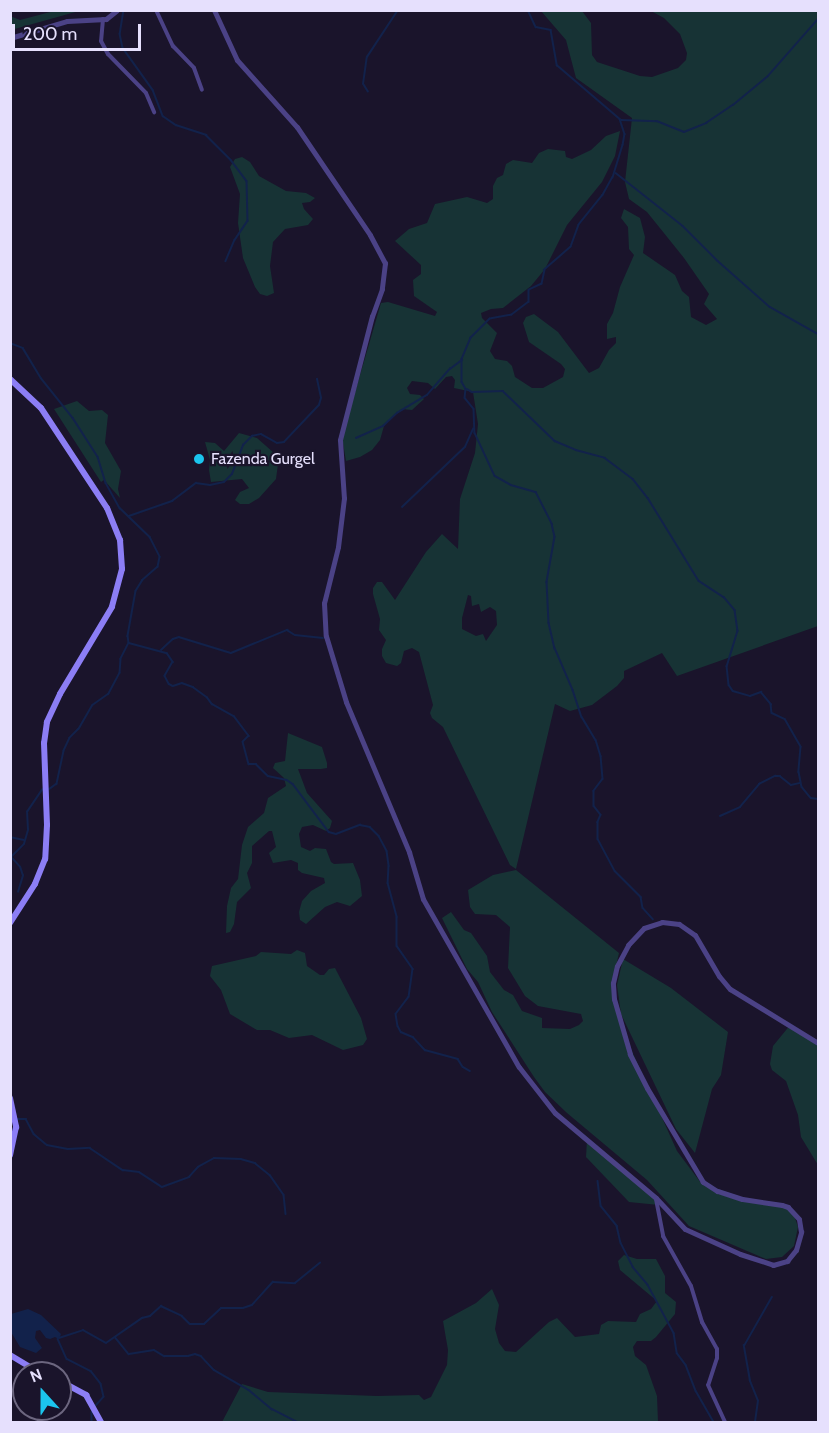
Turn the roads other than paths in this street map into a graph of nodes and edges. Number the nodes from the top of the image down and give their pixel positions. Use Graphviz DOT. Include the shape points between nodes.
graph roads {
  1 [pos="117,10"];
  2 [pos="156,10"];
  3 [pos="214,10"];
  4 [pos="103,19"];
  5 [pos="10,38"];
  6 [pos="202,90"];
  7 [pos="154,112"];
  8 [pos="10,379"];
  9 [pos="10,923"];
  10 [pos="819,1042"];
  11 [pos="10,1098"];
  12 [pos="10,1155"];
  13 [pos="656,1198"];
  14 [pos="72,1387"];
  15 [pos="101,1422"];
  16 [pos="725,1422"];
  1 -- 4 [label="street"];
  2 -- 6 [label="street" via="173,46 194,68"];
  3 -- 13 [label="street" via="237,60 297,127 370,235 385,264 382,290 342,429 344,498 324,603 326,636 346,702 409,852 423,899 519,1067 555,1113"];
  4 -- 5 [label="street" via="67,21"];
  4 -- 7 [label="street" via="101,41 108,54 147,93"];
  8 -- 9 [label="main road" via="41,408 107,508 120,540 122,569 112,607 47,722 45,859 35,884"];
  10 -- 13 [label="street" via="730,989 687,928 662,922 638,934 617,966 613,983 630,1054 646,1088 703,1182 734,1196 788,1207 799,1220 800,1238 787,1262 766,1264 690,1232"];
  11 -- 12 [label="main road" via="16,1127"];
  13 -- 16 [label="street" via="663,1236 691,1286 702,1322 717,1349 708,1385"];
  14 -- 15 [label="main road" via="86,1395"];
}
